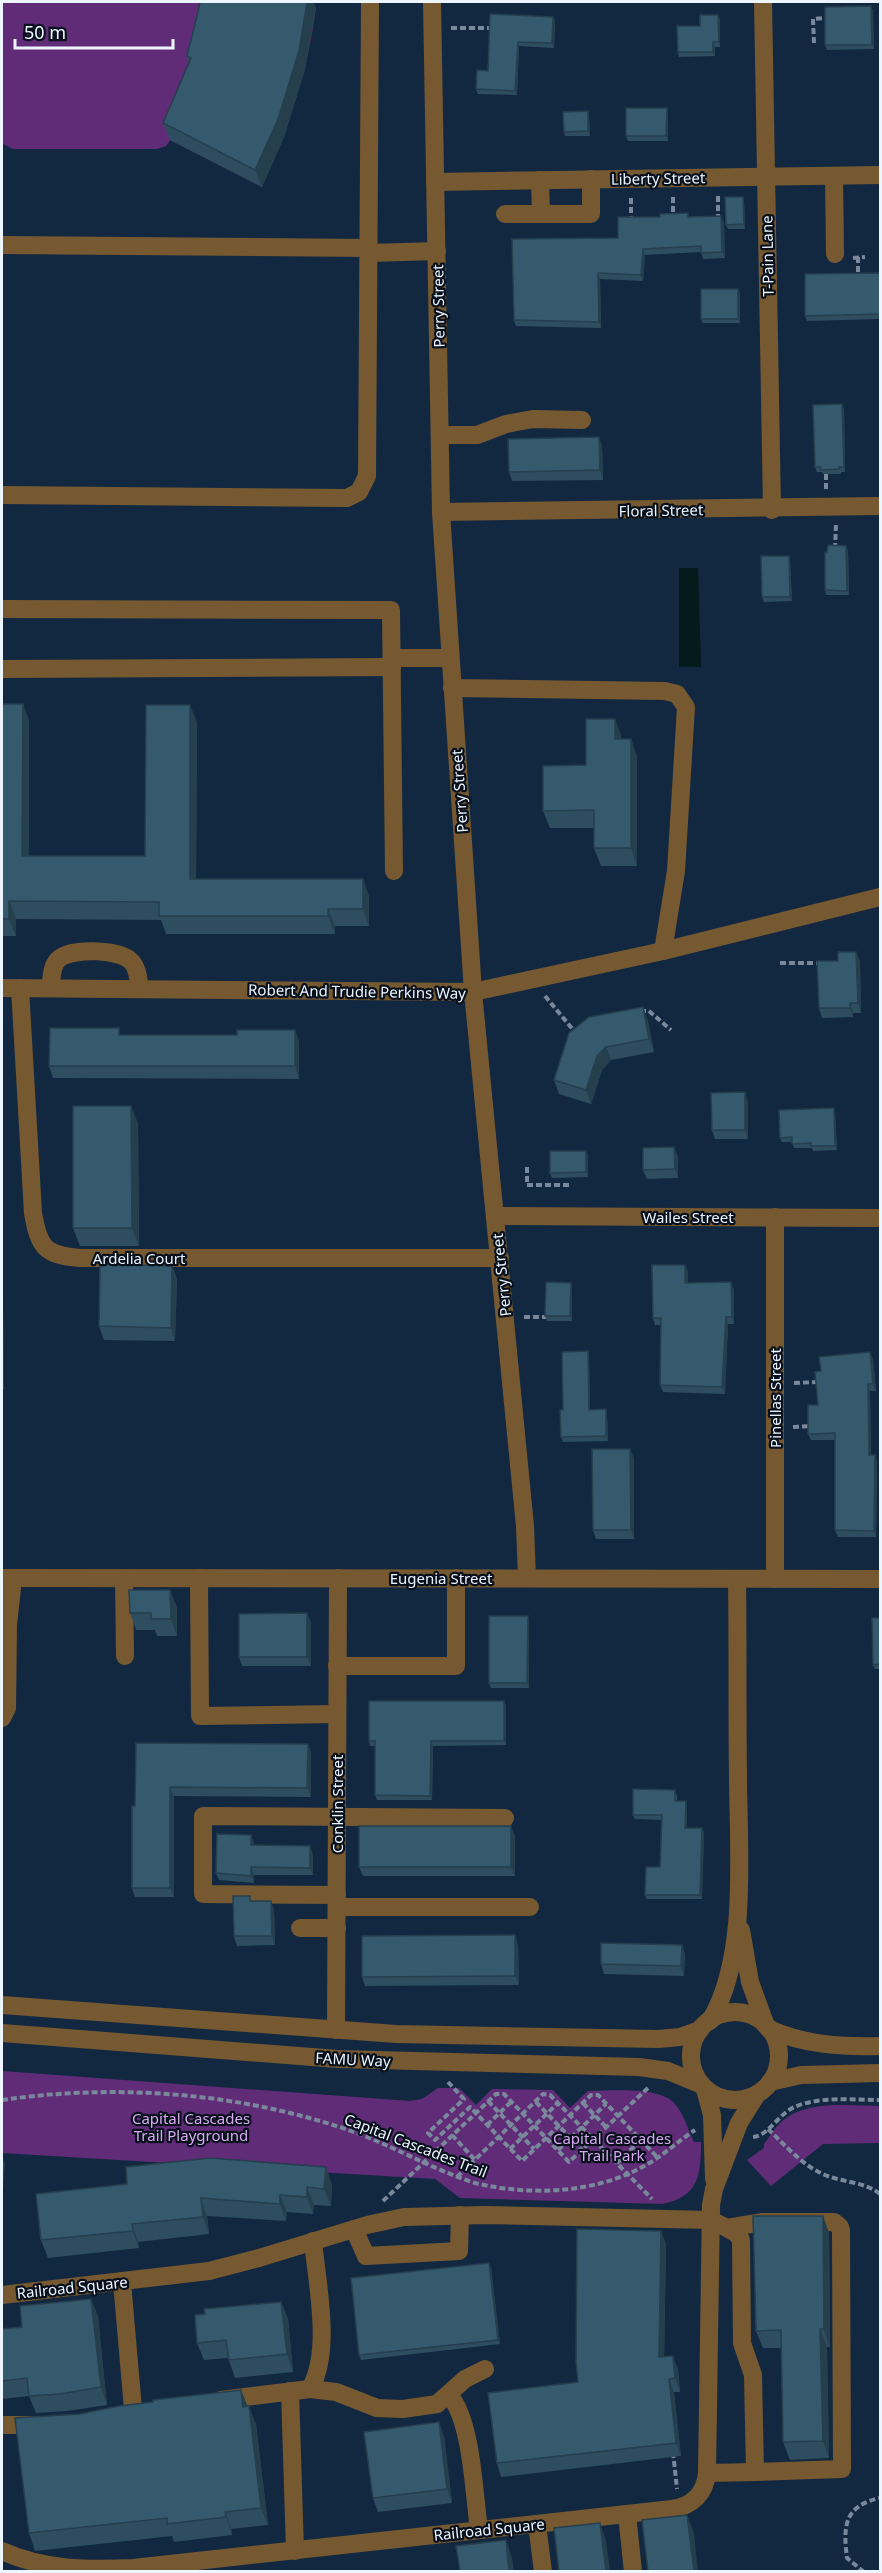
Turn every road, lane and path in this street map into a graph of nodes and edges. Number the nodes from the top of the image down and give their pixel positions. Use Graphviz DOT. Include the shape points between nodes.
graph roads {
  1 [pos="370,2"];
  2 [pos="432,2"];
  3 [pos="763,2"];
  4 [pos="827,18"];
  5 [pos="433,28"];
  6 [pos="491,28"];
  7 [pos="814,43"];
  8 [pos="880,175"];
  9 [pos="834,176"];
  10 [pos="766,177"];
  11 [pos="717,178"];
  12 [pos="591,179"];
  13 [pos="631,179"];
  14 [pos="540,180"];
  15 [pos="435,182"];
  16 [pos="505,214"];
  17 [pos="541,214"];
  18 [pos="718,222"];
  19 [pos="630,223"];
  20 [pos="2,245"];
  21 [pos="369,250"];
  22 [pos="437,251"];
  23 [pos="835,254"];
  24 [pos="858,257"];
  25 [pos="858,279"];
  26 [pos="582,420"];
  27 [pos="440,435"];
  28 [pos="2,495"];
  29 [pos="880,506"];
  30 [pos="772,510"];
  31 [pos="441,512"];
  32 [pos="835,530"];
  33 [pos="835,550"];
  34 [pos="2,609"];
  35 [pos="450,658"];
  36 [pos="392,663"];
  37 [pos="2,669"];
  38 [pos="452,688"];
  39 [pos="394,871"];
  40 [pos="880,897"];
  41 [pos="663,951"];
  42 [pos="780,963"];
  43 [pos="826,963"];
  44 [pos="531,980"];
  45 [pos="11,988"];
  46 [pos="50,988"];
  47 [pos="140,988"];
  48 [pos="473,992"];
  49 [pos="636,1012"];
  50 [pos="671,1030"];
  51 [pos="579,1037"];
  52 [pos="527,1167"];
  53 [pos="569,1185"];
  54 [pos="495,1216"];
  55 [pos="775,1217"];
  56 [pos="880,1218"];
  57 [pos="500,1258"];
  58 [pos="7,1578"];
  59 [pos="124,1578"];
  60 [pos="199,1578"];
  61 [pos="338,1578"];
  62 [pos="456,1578"];
  63 [pos="527,1578"];
  64 [pos="736,1579"];
  65 [pos="775,1579"];
  66 [pos="880,1579"];
  67 [pos="125,1656"];
  68 [pos="337,1666"];
  69 [pos="337,1714"];
  70 [pos="2,1718"];
  71 [pos="337,1817"];
  72 [pos="505,1818"];
  73 [pos="337,1901"];
  74 [pos="530,1907"];
  75 [pos="738,1913"];
  76 [pos="300,1928"];
  77 [pos="337,1928"];
  78 [pos="2,2005"];
  79 [pos="705,2025"];
  80 [pos="768,2028"];
  81 [pos="336,2030"];
  82 [pos="2,2033"];
  83 [pos="880,2046"];
  84 [pos="880,2073"];
  85 [pos="448,2082"];
  86 [pos="649,2087"];
  87 [pos="704,2087"];
  88 [pos="764,2088"];
  89 [pos="2,2100"];
  90 [pos="489,2100"];
  91 [pos="880,2100"];
  92 [pos="511,2102"];
  93 [pos="536,2102"];
  94 [pos="558,2103"];
  95 [pos="583,2103"];
  96 [pos="606,2104"];
  97 [pos="500,2112"];
  98 [pos="476,2113"];
  99 [pos="523,2113"];
  100 [pos="547,2113"];
  101 [pos="570,2115"];
  102 [pos="595,2115"];
  103 [pos="618,2116"];
  104 [pos="487,2125"];
  105 [pos="511,2125"];
  106 [pos="534,2125"];
  107 [pos="559,2126"];
  108 [pos="582,2127"];
  109 [pos="606,2127"];
  110 [pos="702,2129"];
  111 [pos="768,2129"];
  112 [pos="452,2135"];
  113 [pos="744,2135"];
  114 [pos="499,2137"];
  115 [pos="523,2137"];
  116 [pos="546,2138"];
  117 [pos="571,2138"];
  118 [pos="594,2139"];
  119 [pos="641,2140"];
  120 [pos="510,2149"];
  121 [pos="534,2149"];
  122 [pos="558,2150"];
  123 [pos="582,2150"];
  124 [pos="658,2158"];
  125 [pos="475,2160"];
  126 [pos="424,2162"];
  127 [pos="617,2163"];
  128 [pos="628,2174"];
  129 [pos="457,2177"];
  130 [pos="714,2189"];
  131 [pos="880,2194"];
  132 [pos="377,2206"];
  133 [pos="460,2214"];
  134 [pos="672,2219"];
  135 [pos="719,2224"];
  136 [pos="354,2229"];
  137 [pos="313,2241"];
  138 [pos="122,2282"];
  139 [pos="2,2295"];
  140 [pos="485,2369"];
  141 [pos="310,2389"];
  142 [pos="290,2391"];
  143 [pos="449,2395"];
  144 [pos="200,2402"];
  145 [pos="154,2406"];
  146 [pos="57,2423"];
  147 [pos="2,2425"];
  148 [pos="672,2440"];
  149 [pos="755,2472"];
  150 [pos="707,2473"];
  151 [pos="880,2498"];
  152 [pos="679,2508"];
  153 [pos="627,2514"];
  154 [pos="537,2524"];
  155 [pos="479,2530"];
  156 [pos="2,2551"];
  157 [pos="295,2551"];
  158 [pos="543,2571"];
  159 [pos="633,2571"];
  160 [pos="864,2571"];
  1 -- 21 [label="street"];
  2 -- 5 [label="street, Perry Street"];
  3 -- 10 [label="street, T-Pain Lane"];
  4 -- 7 [label="path" via="813,19"];
  5 -- 6 [label="path"];
  5 -- 15 [label="street, Perry Street"];
  8 -- 9 [label="street, Liberty Street"];
  9 -- 10 [label="street, Liberty Street"];
  9 -- 23 [label="street"];
  10 -- 11 [label="street, Liberty Street"];
  10 -- 30 [label="street, T-Pain Lane"];
  11 -- 13 [label="street, Liberty Street"];
  11 -- 18 [label="path"];
  12 -- 13 [label="street, Liberty Street"];
  12 -- 14 [label="street, Liberty Street"];
  12 -- 17 [label="street" via="591,214"];
  13 -- 19 [label="path"];
  14 -- 15 [label="street, Liberty Street"];
  14 -- 17 [label="street"];
  15 -- 22 [label="street, Perry Street"];
  16 -- 17 [label="street"];
  20 -- 21 [label="street"];
  21 -- 22 [label="street"];
  21 -- 28 [label="street" via="367,476 359,492 347,498"];
  22 -- 27 [label="street, Perry Street"];
  24 -- 25 [label="path"];
  26 -- 27 [label="street" via="533,419 477,435"];
  27 -- 31 [label="street, Perry Street"];
  29 -- 30 [label="street, Floral Street"];
  30 -- 31 [label="street, Floral Street"];
  31 -- 35 [label="street, Perry Street"];
  32 -- 33 [label="path"];
  34 -- 36 [label="street" via="391,610"];
  35 -- 36 [label="street"];
  35 -- 38 [label="street, Perry Street"];
  36 -- 37 [label="street"];
  36 -- 39 [label="street"];
  38 -- 41 [label="street" via="677,694 686,707 676,871"];
  38 -- 48 [label="street, Perry Street"];
  40 -- 41 [label="street, Robert And Trudie Perkins Way"];
  41 -- 44 [label="street, Robert And Trudie Perkins Way"];
  42 -- 43 [label="path"];
  44 -- 48 [label="street, Robert And Trudie Perkins Way"];
  44 -- 51 [label="path"];
  45 -- 46 [label="street, Robert And Trudie Perkins Way"];
  45 -- 57 [label="street, Ardelia Court" via="33,1214 36,1234 48,1251 80,1258"];
  46 -- 47 [label="street, Robert And Trudie Perkins Way"];
  46 -- 47 [label="street" via="55,963 61,957 73,952 114,952 124,955 136,968"];
  47 -- 48 [label="street, Robert And Trudie Perkins Way"];
  48 -- 54 [label="street, Perry Street"];
  49 -- 50 [label="path" via="649,1011"];
  52 -- 53 [label="path" via="527,1185"];
  54 -- 55 [label="street, Wailes Street"];
  54 -- 57 [label="street, Perry Street"];
  55 -- 56 [label="street, Wailes Street"];
  55 -- 65 [label="street, Pinellas Street"];
  57 -- 63 [label="street, Perry Street"];
  58 -- 59 [label="street, Eugenia Street"];
  58 -- 70 [label="street" via="7,1708"];
  59 -- 60 [label="street, Eugenia Street"];
  59 -- 67 [label="street"];
  60 -- 61 [label="street, Eugenia Street"];
  60 -- 69 [label="street" via="200,1716"];
  61 -- 62 [label="street, Eugenia Street"];
  61 -- 68 [label="street, Conklin Street"];
  62 -- 63 [label="street, Eugenia Street"];
  62 -- 68 [label="street" via="456,1666"];
  63 -- 64 [label="street, Eugenia Street"];
  64 -- 65 [label="street, Eugenia Street"];
  64 -- 75 [label="street"];
  65 -- 66 [label="street, Eugenia Street"];
  68 -- 69 [label="street, Conklin Street"];
  69 -- 71 [label="street, Conklin Street"];
  71 -- 72 [label="street"];
  71 -- 73 [label="street, Conklin Street"];
  71 -- 73 [label="street" via="203,1816 203,1894"];
  73 -- 74 [label="street"];
  73 -- 77 [label="street, Conklin Street"];
  75 -- 79 [label="street" via="727,1982 720,2004"];
  75 -- 80 [label="street" via="750,1982"];
  76 -- 77 [label="street"];
  77 -- 81 [label="street, Conklin Street"];
  78 -- 81 [label="street, FAMU Way"];
  79 -- 80 [label="street, FAMU Way" via="729,2013 742,2013"];
  79 -- 81 [label="street, FAMU Way" via="680,2037 658,2040"];
  79 -- 87 [label="street" via="691,2055 695,2074"];
  80 -- 83 [label="street, FAMU Way" via="821,2044"];
  80 -- 88 [label="street" via="779,2055 778,2067"];
  82 -- 87 [label="street, FAMU Way" via="348,2059 639,2067 668,2071"];
  84 -- 88 [label="street, FAMU Way" via="801,2075"];
  85 -- 98 [label="path" via="464,2099 428,2133 435,2140 470,2108"];
  86 -- 103 [label="path"];
  87 -- 88 [label="street, FAMU Way" via="719,2097 734,2100"];
  87 -- 130 [label="street" via="712,2115"];
  88 -- 130 [label="street" via="739,2123"];
  89 -- 126 [label="path, Capital Cascades Trail" via="119,2092 218,2100 336,2127"];
  90 -- 92 [label="path" via="504,2094"];
  90 -- 97 [label="path"];
  90 -- 98 [label="path"];
  91 -- 111 [label="path" via="803,2104 781,2114"];
  92 -- 97 [label="path"];
  92 -- 99 [label="path"];
  93 -- 94 [label="path" via="543,2094"];
  93 -- 99 [label="path"];
  93 -- 100 [label="path"];
  94 -- 100 [label="path"];
  94 -- 101 [label="path"];
  95 -- 96 [label="path" via="591,2095 598,2095"];
  95 -- 101 [label="path"];
  95 -- 102 [label="path"];
  96 -- 102 [label="path"];
  96 -- 103 [label="path"];
  97 -- 104 [label="path"];
  97 -- 105 [label="path"];
  98 -- 104 [label="path"];
  98 -- 112 [label="path"];
  99 -- 105 [label="path"];
  99 -- 106 [label="path"];
  100 -- 106 [label="path"];
  100 -- 107 [label="path"];
  101 -- 107 [label="path"];
  101 -- 108 [label="path"];
  102 -- 108 [label="path"];
  102 -- 109 [label="path"];
  103 -- 109 [label="path"];
  103 -- 119 [label="path"];
  104 -- 114 [label="path"];
  105 -- 114 [label="path"];
  105 -- 115 [label="path"];
  106 -- 115 [label="path"];
  106 -- 116 [label="path"];
  107 -- 116 [label="path"];
  107 -- 117 [label="path"];
  108 -- 117 [label="path"];
  108 -- 118 [label="path"];
  109 -- 118 [label="path"];
  110 -- 124 [label="path, Capital Cascades Trail"];
  111 -- 113 [label="path" via="758,2136"];
  111 -- 131 [label="path" via="816,2171"];
  112 -- 125 [label="path"];
  112 -- 126 [label="path"];
  114 -- 120 [label="path"];
  114 -- 125 [label="path"];
  115 -- 120 [label="path"];
  115 -- 121 [label="path"];
  116 -- 121 [label="path"];
  116 -- 122 [label="path"];
  117 -- 122 [label="path"];
  117 -- 123 [label="path"];
  118 -- 123 [label="path"];
  118 -- 127 [label="path"];
  119 -- 124 [label="path"];
  119 -- 127 [label="path"];
  120 -- 121 [label="path" via="522,2161"];
  122 -- 123 [label="path" via="569,2162"];
  124 -- 128 [label="path, Capital Cascades Trail"];
  125 -- 129 [label="path"];
  126 -- 129 [label="path, Capital Cascades Trail"];
  126 -- 132 [label="path"];
  127 -- 128 [label="path"];
  128 -- 129 [label="path, Capital Cascades Trail" via="582,2186 539,2191 495,2188"];
  128 -- 134 [label="path"];
  130 -- 135 [label="street"];
  133 -- 134 [label="street, Railroad Square"];
  133 -- 136 [label="street, Railroad Square" via="404,2217"];
  133 -- 136 [label="street" via="459,2251 366,2256"];
  134 -- 135 [label="street, Railroad Square"];
  135 -- 149 [label="street" via="741,2240 742,2343 753,2375"];
  135 -- 149 [label="street, Railroad Square" via="829,2222 837,2224 841,2231 842,2469"];
  135 -- 150 [label="street"];
  136 -- 137 [label="street, Railroad Square"];
  137 -- 138 [label="street, Railroad Square" via="226,2267"];
  137 -- 141 [label="street" via="322,2353"];
  138 -- 139 [label="street, Railroad Square"];
  138 -- 145 [label="street" via="125,2412"];
  140 -- 143 [label="street" via="465,2379"];
  141 -- 142 [label="street"];
  141 -- 143 [label="street" via="336,2392 363,2404 390,2409 437,2404"];
  142 -- 144 [label="street"];
  142 -- 157 [label="street"];
  143 -- 155 [label="street" via="460,2410 465,2427"];
  146 -- 147 [label="street"];
  148 -- 152 [label="path"];
  149 -- 150 [label="street"];
  150 -- 152 [label="street" via="698,2498"];
  151 -- 160 [label="path" via="859,2507 844,2530 847,2558"];
  152 -- 153 [label="street, Railroad Square"];
  153 -- 154 [label="street, Railroad Square"];
  153 -- 159 [label="street"];
  154 -- 155 [label="street, Railroad Square"];
  154 -- 158 [label="street"];
  155 -- 157 [label="street, Railroad Square"];
  156 -- 157 [label="street, Railroad Square" via="49,2566 101,2569"];
}
